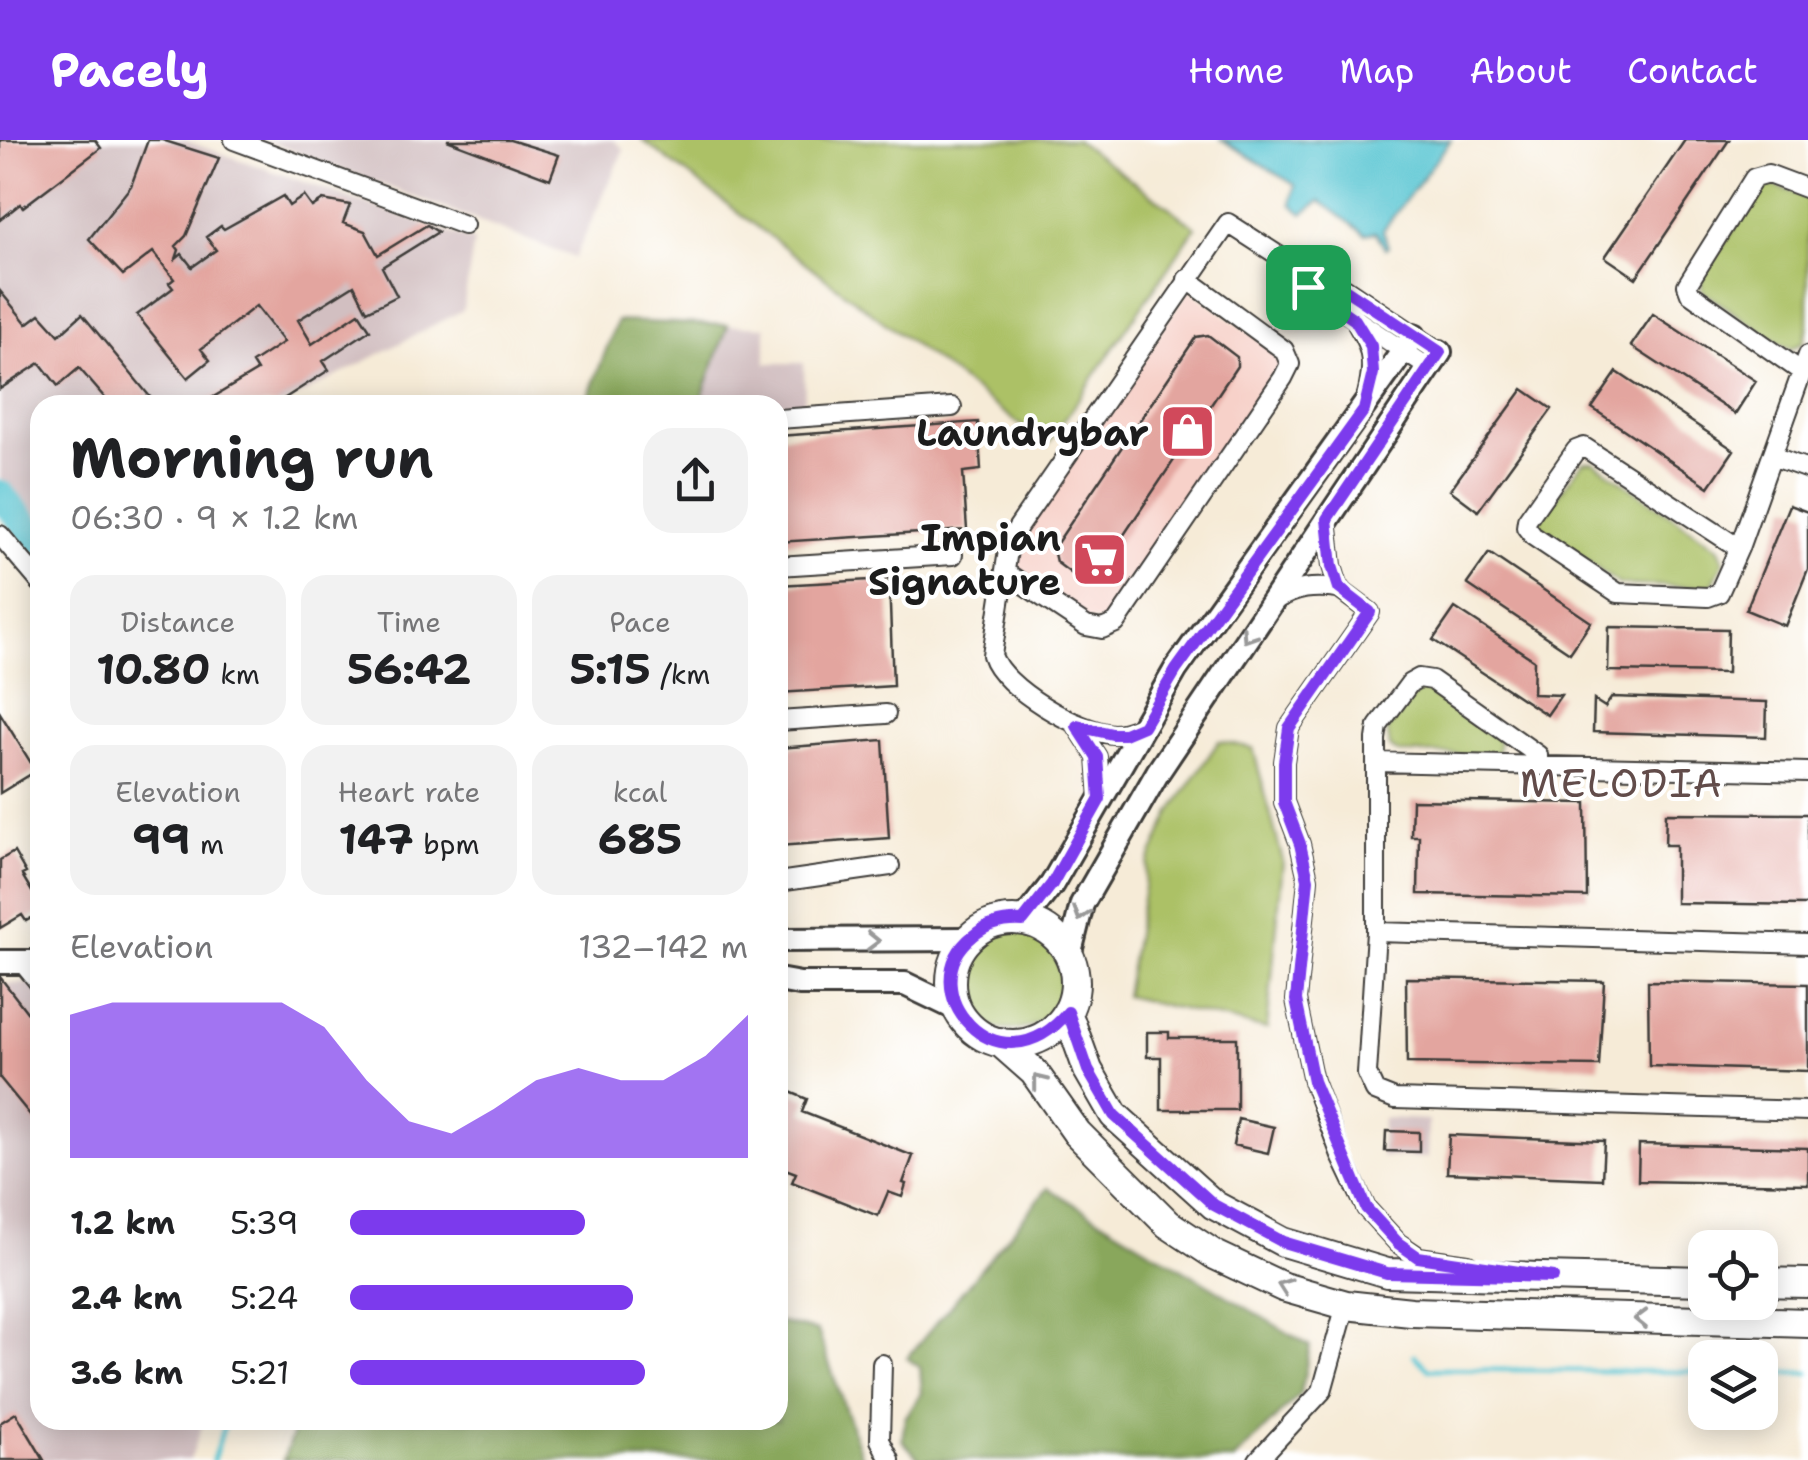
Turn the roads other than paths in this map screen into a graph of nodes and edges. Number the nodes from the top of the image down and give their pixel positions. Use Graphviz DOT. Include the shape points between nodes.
graph roads {
  1 [pos="234,140"];
  2 [pos="1808,190"];
  3 [pos="464,225"];
  4 [pos="1287,261"];
  5 [pos="1187,280"];
  6 [pos="1355,320"];
  7 [pos="1409,344"];
  8 [pos="1435,360"];
  9 [pos="1805,363"];
  10 [pos="952,407"];
  11 [pos="1364,410"];
  12 [pos="788,418"];
  13 [pos="1772,456"];
  14 [pos="1808,469"];
  15 [pos="1327,519"];
  16 [pos="0,535"];
  17 [pos="1739,548"];
  18 [pos="953,556"];
  19 [pos="788,565"];
  20 [pos="30,570"];
  21 [pos="1005,572"];
  22 [pos="1339,588"];
  23 [pos="1270,604"];
  24 [pos="886,714"];
  25 [pos="788,719"];
  26 [pos="1077,726"];
  27 [pos="1143,726"];
  28 [pos="1376,762"];
  29 [pos="1538,766"];
  30 [pos="1808,772"];
  31 [pos="1100,799"];
  32 [pos="890,866"];
  33 [pos="788,881"];
  34 [pos="1023,921"];
  35 [pos="1376,932"];
  36 [pos="788,940"];
  37 [pos="968,940"];
  38 [pos="1808,944"];
  39 [pos="1069,956"];
  40 [pos="788,982"];
  41 [pos="957,1009"];
  42 [pos="1068,1012"];
  43 [pos="1000,1042"];
  44 [pos="1808,1111"];
  45 [pos="1553,1277"];
  46 [pos="1688,1281"];
  47 [pos="1778,1282"];
  48 [pos="1808,1283"];
  49 [pos="1346,1305"];
  50 [pos="1808,1324"];
  51 [pos="882,1364"];
  52 [pos="890,1460"];
  53 [pos="1258,1460"];
  1 -- 3 [label="street"];
  2 -- 9 [label="street" via="1768,174 1754,178 1687,286"];
  4 -- 5 [label="street" via="1228,223"];
  4 -- 6 [label="street" via="1308,287"];
  4 -- 7 [label="street" via="1319,272"];
  5 -- 21 [label="street" via="1018,527"];
  5 -- 21 [label="street" via="1284,350 1290,364 1283,378 1116,623 1086,626"];
  6 -- 7 [label="street"];
  6 -- 11 [label="street" via="1371,346"];
  7 -- 8 [label="street"];
  7 -- 11 [label="street"];
  8 -- 15 [label="street"];
  9 -- 13 [label="street"];
  10 -- 12 [label="street"];
  11 -- 27 [label="street" via="1176,670"];
  13 -- 14 [label="street"];
  13 -- 17 [label="street"];
  15 -- 22 [label="street"];
  15 -- 23 [label="street"];
  16 -- 20 [label="street"];
  17 -- 17 [label="street" via="1584,447 1526,520 1532,536 1618,593 1719,593"];
  18 -- 19 [label="street"];
  21 -- 26 [label="street" via="992,655 996,666"];
  22 -- 23 [label="street" via="1294,589"];
  22 -- 45 [label="street" via="1370,612 1289,728 1284,762 1284,802 1308,879 1296,1000 1313,1081 1366,1208 1398,1243 1418,1257"];
  23 -- 39 [label="street, one-way" via="1158,772 1082,904"];
  24 -- 25 [label="street"];
  26 -- 27 [label="street" via="1112,734"];
  26 -- 31 [label="street" via="1097,757"];
  27 -- 31 [label="street"];
  28 -- 29 [label="street"];
  28 -- 29 [label="street" via="1378,726 1419,678 1432,680 1538,755"];
  28 -- 35 [label="street"];
  29 -- 30 [label="street"];
  31 -- 34 [label="street"];
  32 -- 33 [label="street"];
  34 -- 37 [label="main road" via="999,922"];
  34 -- 39 [label="main road" via="1054,936"];
  35 -- 38 [label="street"];
  35 -- 44 [label="street" via="1366,1074 1375,1091 1395,1099"];
  36 -- 37 [label="street, one-way"];
  37 -- 41 [label="main road" via="952,972"];
  39 -- 42 [label="main road" via="1074,991"];
  40 -- 41 [label="street" via="905,984"];
  41 -- 43 [label="main road" via="982,1036"];
  42 -- 43 [label="main road" via="1038,1039"];
  42 -- 45 [label="main road" via="1088,1070 1114,1115 1214,1205 1283,1242 1387,1273"];
  49 -- 43 [label="main road, one-way" via="1283,1288 1168,1224 1077,1134 1034,1072"];
  45 -- 46 [label="main road"];
  47 -- 48 [label="main road"];
  50 -- 49 [label="main road, one-way"];
  49 -- 53 [label="street" via="1322,1391"];
  51 -- 52 [label="street" via="880,1440"];
}
